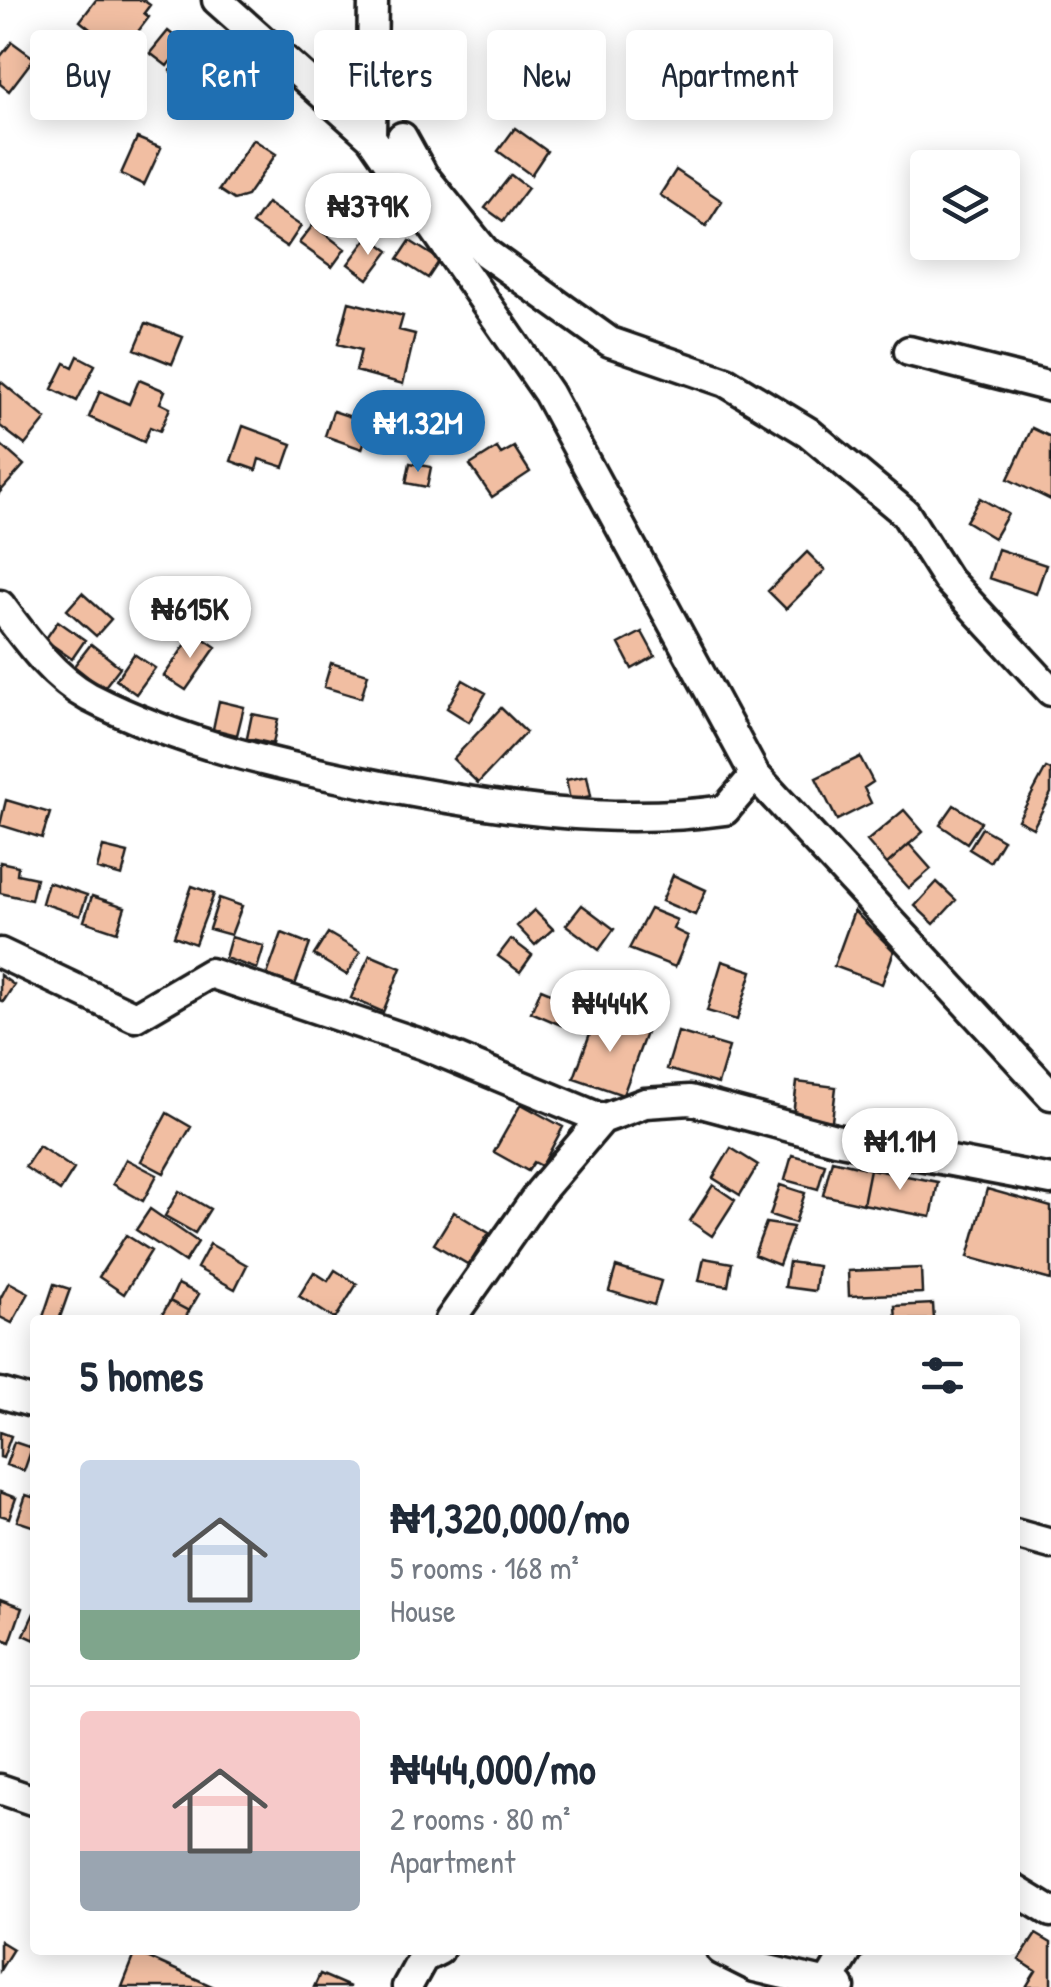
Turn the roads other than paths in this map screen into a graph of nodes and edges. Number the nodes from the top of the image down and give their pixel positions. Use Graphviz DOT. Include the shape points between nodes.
graph roads {
  1 [pos="217,0"];
  2 [pos="373,0"];
  3 [pos="370,137"];
  4 [pos="402,137"];
  5 [pos="908,351"];
  6 [pos="1051,386"];
  7 [pos="0,604"];
  8 [pos="1051,691"];
  9 [pos="755,775"];
  10 [pos="0,953"];
  11 [pos="1051,1094"];
  12 [pos="602,1118"];
  13 [pos="1051,1180"];
  14 [pos="454,1315"];
  15 [pos="0,1394"];
  16 [pos="30,1402"];
  17 [pos="1020,1535"];
  18 [pos="1051,1544"];
  19 [pos="0,1789"];
  20 [pos="30,1799"];
  21 [pos="1020,1893"];
  22 [pos="1051,1912"];
  23 [pos="429,1955"];
  24 [pos="731,1955"];
  25 [pos="846,1955"];
  26 [pos="834,1985"];
  27 [pos="407,1987"];
  1 -- 3 [label="street"];
  2 -- 3 [label="street"];
  3 -- 9 [label="street" via="548,394"];
  4 -- 8 [label="street" via="422,176 486,253 610,342 726,382 808,432 905,513 947,580"];
  5 -- 6 [label="street"];
  7 -- 9 [label="street" via="35,651 86,695 211,748 299,770 511,810 668,818 725,810"];
  9 -- 11 [label="street"];
  10 -- 12 [label="street" via="135,1016 210,972 424,1045"];
  12 -- 13 [label="street" via="645,1104 690,1100 835,1139"];
  12 -- 14 [label="street"];
  15 -- 16 [label="street"];
  17 -- 18 [label="street"];
  19 -- 20 [label="street"];
  21 -- 22 [label="street"];
  23 -- 27 [label="street"];
  24 -- 26 [label="street"];
  25 -- 26 [label="street"];
}
